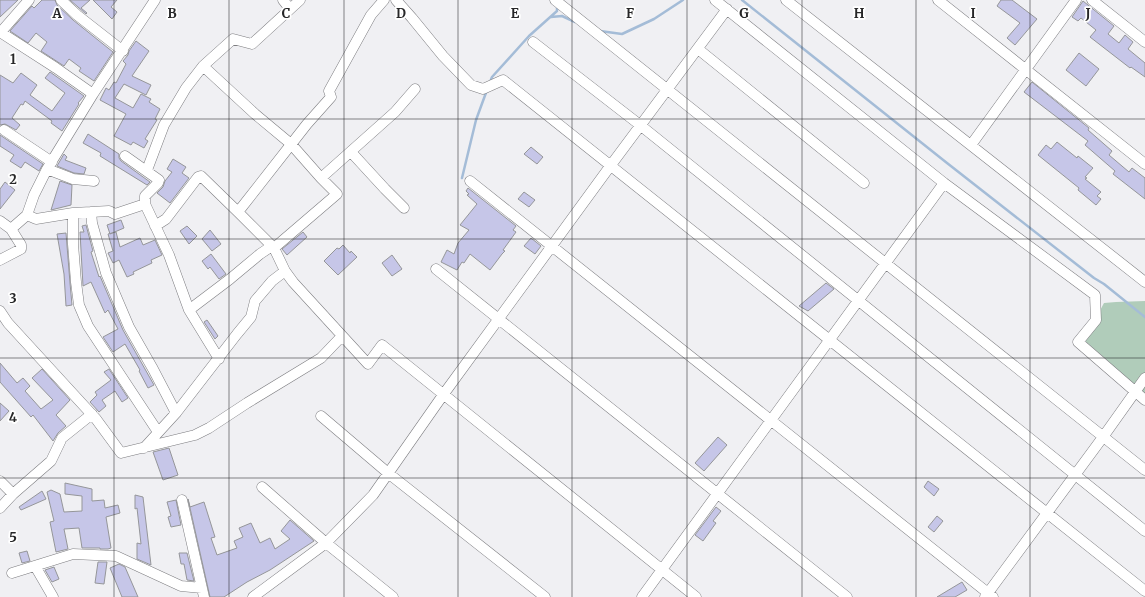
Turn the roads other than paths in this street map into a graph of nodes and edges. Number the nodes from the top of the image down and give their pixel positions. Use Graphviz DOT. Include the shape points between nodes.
graph roads {
  1 [pos="29,0"];
  2 [pos="61,0"];
  3 [pos="155,0"];
  4 [pos="282,0"];
  5 [pos="300,0"];
  6 [pos="384,0"];
  7 [pos="396,0"];
  8 [pos="555,0"];
  9 [pos="715,0"];
  10 [pos="786,0"];
  11 [pos="938,0"];
  12 [pos="1076,0"];
  13 [pos="1092,0"];
  14 [pos="290,9"];
  15 [pos="727,9"];
  16 [pos="0,32"];
  17 [pos="532,42"];
  18 [pos="1145,42"];
  19 [pos="698,49"];
  20 [pos="123,51"];
  21 [pos="203,66"];
  22 [pos="1026,70"];
  23 [pos="415,89"];
  24 [pos="667,90"];
  25 [pos="93,94"];
  26 [pos="640,125"];
  27 [pos="4,130"];
  28 [pos="291,144"];
  29 [pos="971,145"];
  30 [pos="351,152"];
  31 [pos="125,156"];
  32 [pos="1145,164"];
  33 [pos="611,165"];
  34 [pos="50,166"];
  35 [pos="147,170"];
  36 [pos="321,178"];
  37 [pos="94,181"];
  38 [pos="470,182"];
  39 [pos="864,183"];
  40 [pos="944,183"];
  41 [pos="145,204"];
  42 [pos="404,208"];
  43 [pos="91,212"];
  44 [pos="238,212"];
  45 [pos="73,214"];
  46 [pos="27,215"];
  47 [pos="0,221"];
  48 [pos="156,226"];
  49 [pos="12,229"];
  50 [pos="552,246"];
  51 [pos="273,247"];
  52 [pos="0,260"];
  53 [pos="886,263"];
  54 [pos="436,269"];
  55 [pos="285,271"];
  56 [pos="1145,282"];
  57 [pos="858,301"];
  58 [pos="189,310"];
  59 [pos="0,311"];
  60 [pos="499,319"];
  61 [pos="342,336"];
  62 [pos="829,339"];
  63 [pos="219,359"];
  64 [pos="1145,378"];
  65 [pos="1135,392"];
  66 [pos="443,395"];
  67 [pos="1145,400"];
  68 [pos="176,413"];
  69 [pos="92,414"];
  70 [pos="321,416"];
  71 [pos="770,420"];
  72 [pos="158,432"];
  73 [pos="1103,436"];
  74 [pos="144,448"];
  75 [pos="1145,470"];
  76 [pos="388,473"];
  77 [pos="1075,475"];
  78 [pos="0,481"];
  79 [pos="262,487"];
  80 [pos="717,493"];
  81 [pos="13,494"];
  82 [pos="182,500"];
  83 [pos="0,508"];
  84 [pos="1047,513"];
  85 [pos="1145,531"];
  86 [pos="326,543"];
  87 [pos="36,566"];
  88 [pos="662,570"];
  89 [pos="12,574"];
  90 [pos="1145,591"];
  91 [pos="203,593"];
  92 [pos="256,596"];
  93 [pos="989,596"];
  94 [pos="53,597"];
  95 [pos="394,597"];
  96 [pos="545,597"];
  97 [pos="642,597"];
  98 [pos="696,597"];
  99 [pos="847,597"];
  1 -- 16 [label="street"];
  2 -- 20 [label="street"];
  3 -- 20 [label="street"];
  4 -- 14 [label="street"];
  5 -- 14 [label="street"];
  6 -- 28 [label="street" via="372,15 329,91 331,97"];
  7 -- 33 [label="street" via="471,85 483,89 504,80"];
  8 -- 24 [label="street"];
  9 -- 15 [label="street"];
  10 -- 29 [label="street"];
  11 -- 22 [label="street"];
  12 -- 22 [label="street"];
  13 -- 18 [label="street"];
  14 -- 21 [label="street" via="252,44 234,39"];
  15 -- 19 [label="street"];
  15 -- 40 [label="street"];
  16 -- 25 [label="street"];
  17 -- 26 [label="street"];
  19 -- 24 [label="street"];
  19 -- 39 [label="street"];
  20 -- 25 [label="street"];
  21 -- 28 [label="street"];
  21 -- 35 [label="street" via="186,88 164,125"];
  22 -- 29 [label="street"];
  22 -- 32 [label="street"];
  23 -- 30 [label="street" via="395,112"];
  24 -- 26 [label="street"];
  24 -- 53 [label="street"];
  25 -- 34 [label="street"];
  26 -- 33 [label="street"];
  26 -- 57 [label="street"];
  27 -- 34 [label="street"];
  28 -- 36 [label="street"];
  28 -- 44 [label="street"];
  29 -- 56 [label="street"];
  30 -- 36 [label="street"];
  30 -- 42 [label="street"];
  31 -- 35 [label="street"];
  33 -- 50 [label="street"];
  33 -- 62 [label="street"];
  34 -- 37 [label="street" via="73,179"];
  34 -- 46 [label="street" via="34,195"];
  35 -- 41 [label="street" via="160,180 145,196"];
  36 -- 51 [label="street" via="337,194"];
  38 -- 50 [label="street"];
  40 -- 53 [label="street"];
  40 -- 65 [label="street" via="1095,295 1096,320 1078,342"];
  41 -- 43 [label="street" via="115,214"];
  41 -- 48 [label="street"];
  43 -- 45 [label="street"];
  43 -- 68 [label="street" via="106,273 129,327"];
  44 -- 48 [label="street" via="201,176 166,219"];
  44 -- 51 [label="street"];
  45 -- 46 [label="street" via="36,219"];
  45 -- 72 [label="street" via="79,305 106,356"];
  46 -- 49 [label="street"];
  47 -- 49 [label="street"];
  48 -- 58 [label="street"];
  49 -- 52 [label="street" via="21,249"];
  50 -- 60 [label="street"];
  50 -- 71 [label="street"];
  51 -- 55 [label="street"];
  51 -- 58 [label="street" via="260,254"];
  53 -- 57 [label="street"];
  53 -- 73 [label="street"];
  54 -- 60 [label="street"];
  55 -- 61 [label="street"];
  55 -- 63 [label="street" via="272,281 255,301 252,317"];
  57 -- 62 [label="street"];
  57 -- 77 [label="street"];
  58 -- 63 [label="street"];
  59 -- 69 [label="street" via="8,323"];
  60 -- 66 [label="street"];
  60 -- 80 [label="street"];
  61 -- 66 [label="street" via="368,364 382,346"];
  61 -- 74 [label="street" via="321,358 209,428 195,435"];
  62 -- 71 [label="street"];
  62 -- 84 [label="street"];
  63 -- 68 [label="street"];
  64 -- 65 [label="street"];
  65 -- 67 [label="street"];
  65 -- 73 [label="street"];
  66 -- 76 [label="street"];
  66 -- 88 [label="street"];
  68 -- 72 [label="street"];
  69 -- 74 [label="street" via="121,453"];
  69 -- 81 [label="street" via="62,438 51,461"];
  70 -- 76 [label="street"];
  71 -- 80 [label="street"];
  71 -- 93 [label="street"];
  72 -- 74 [label="street"];
  73 -- 75 [label="street"];
  73 -- 77 [label="street"];
  76 -- 86 [label="street" via="373,495"];
  76 -- 96 [label="street"];
  77 -- 84 [label="street"];
  77 -- 85 [label="street"];
  78 -- 81 [label="street"];
  79 -- 86 [label="street"];
  80 -- 88 [label="street"];
  80 -- 99 [label="street"];
  81 -- 83 [label="street"];
  82 -- 91 [label="street"];
  84 -- 90 [label="street"];
  84 -- 93 [label="street"];
  86 -- 92 [label="street"];
  86 -- 95 [label="street"];
  87 -- 89 [label="street"];
  87 -- 91 [label="street" via="74,554 116,556 181,586"];
  87 -- 94 [label="street"];
  88 -- 97 [label="street"];
  88 -- 98 [label="street"];
}
